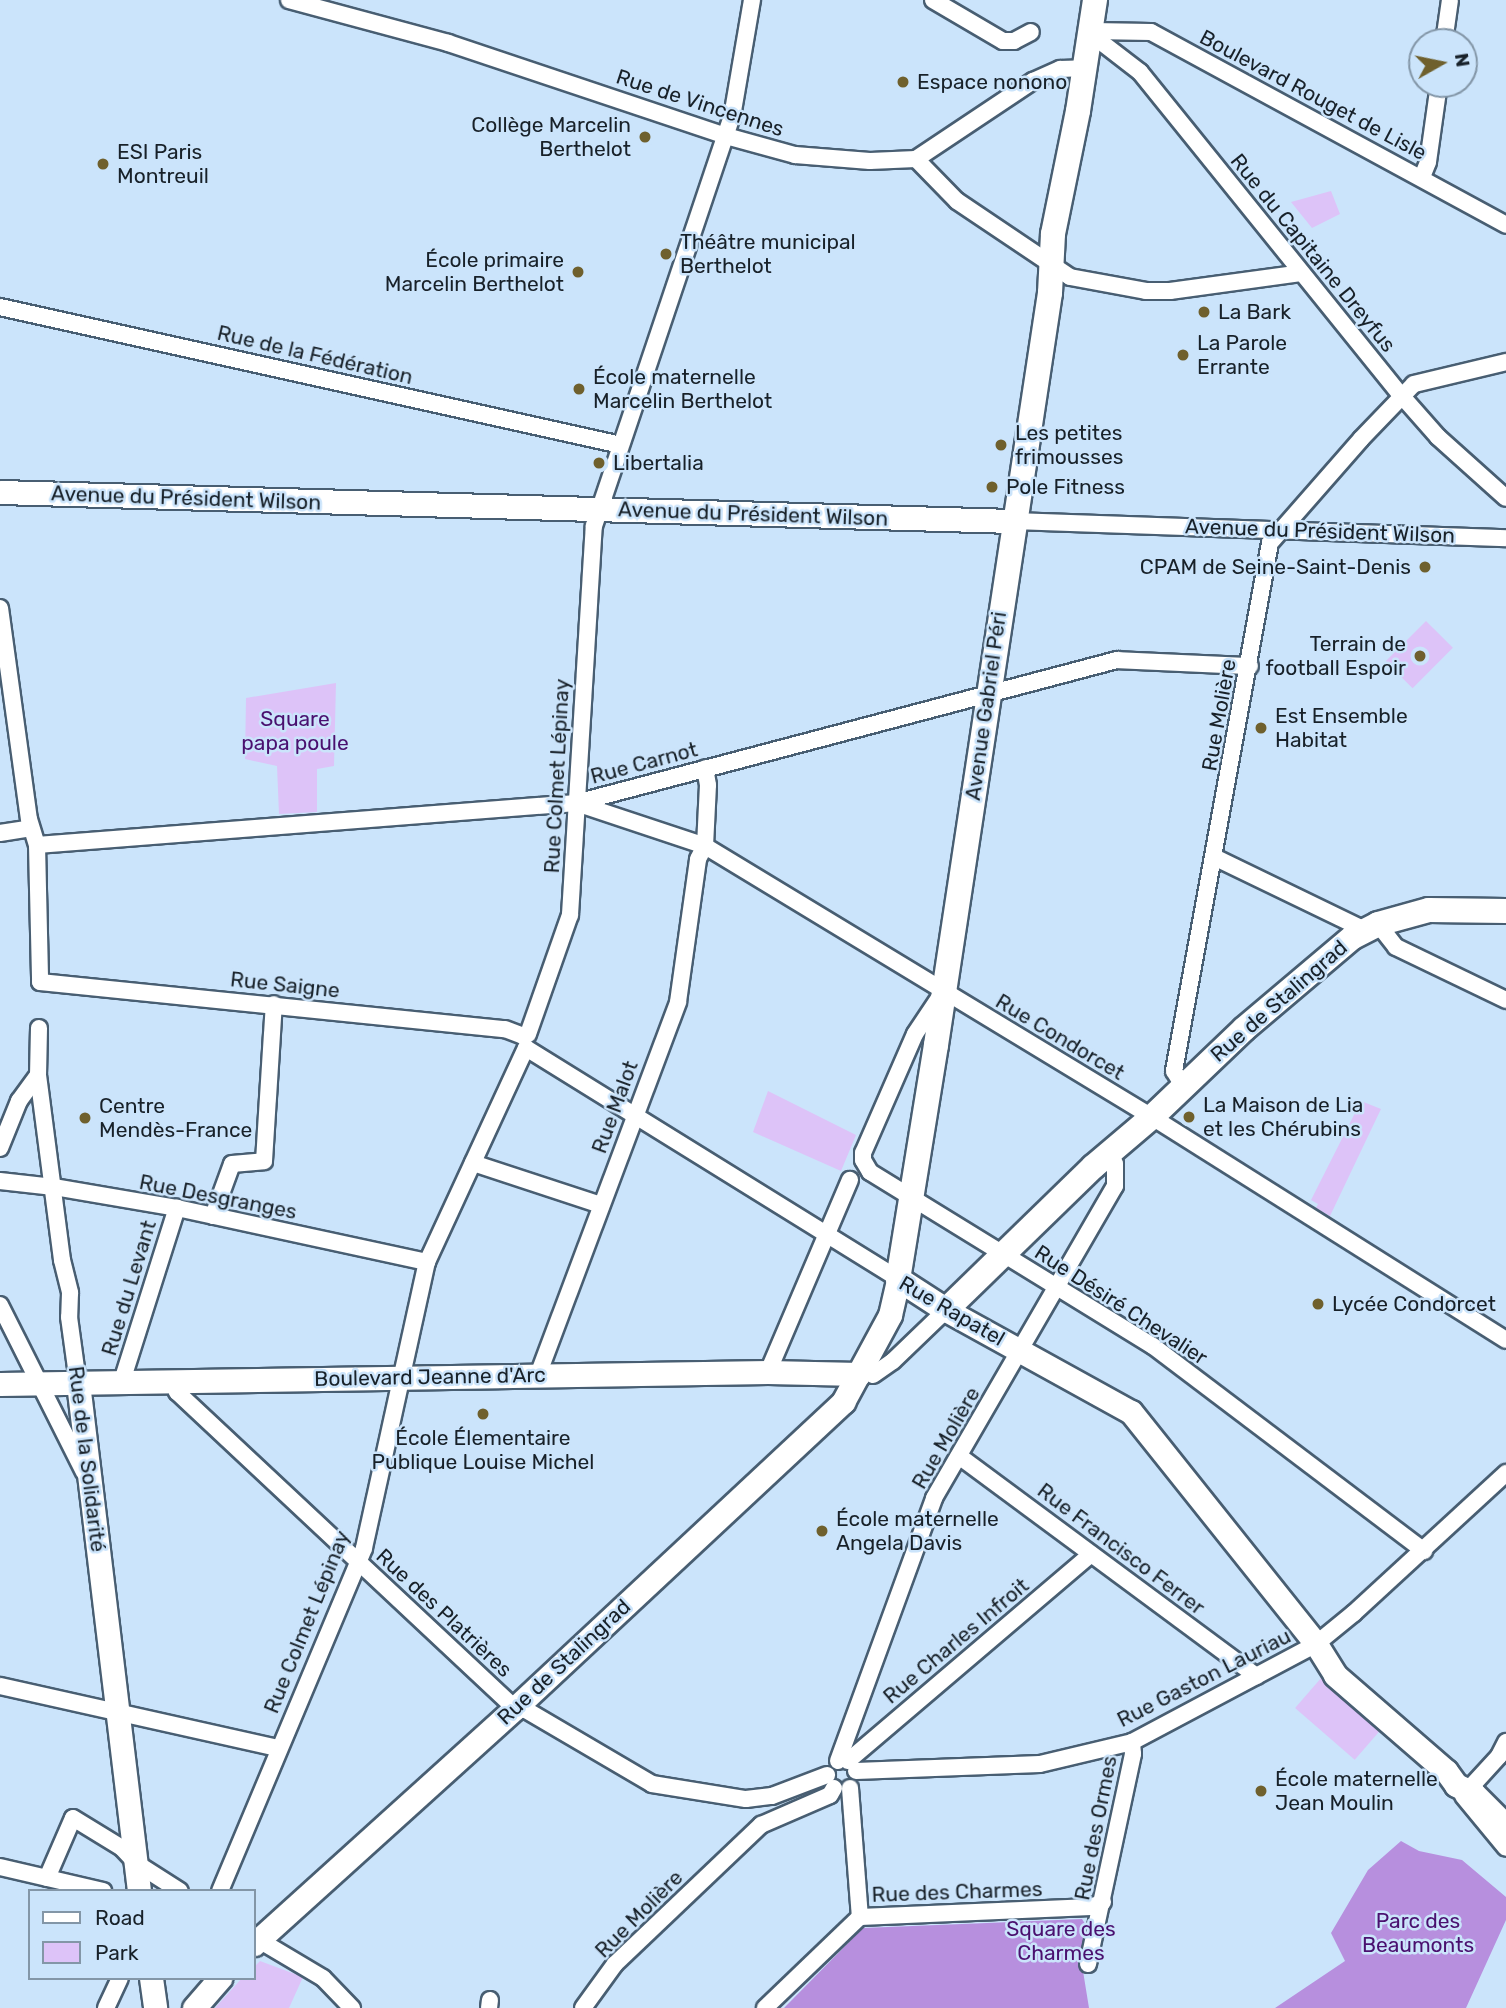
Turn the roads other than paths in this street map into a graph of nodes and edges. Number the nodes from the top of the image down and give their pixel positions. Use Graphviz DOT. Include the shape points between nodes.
graph roads {
  1 [pos="752,0"];
  2 [pos="933,0"];
  3 [pos="1095,0"];
  4 [pos="1450,0"];
  5 [pos="299,1"];
  6 [pos="1446,28"];
  7 [pos="1092,31"];
  8 [pos="1031,32"];
  9 [pos="1086,68"];
  10 [pos="1437,98"];
  11 [pos="726,136"];
  12 [pos="915,159"];
  13 [pos="1422,177"];
  14 [pos="1506,225"];
  15 [pos="1053,266"];
  16 [pos="1301,272"];
  17 [pos="0,307"];
  18 [pos="1506,362"];
  19 [pos="1401,395"];
  20 [pos="621,445"];
  21 [pos="0,492"];
  22 [pos="1506,498"];
  23 [pos="600,510"];
  24 [pos="1014,521"];
  25 [pos="1280,529"];
  26 [pos="1506,538"];
  27 [pos="0,608"];
  28 [pos="1,631"];
  29 [pos="1250,666"];
  30 [pos="989,694"];
  31 [pos="705,768"];
  32 [pos="576,803"];
  33 [pos="30,828"];
  34 [pos="0,833"];
  35 [pos="37,845"];
  36 [pos="705,846"];
  37 [pos="1214,857"];
  38 [pos="1506,911"];
  39 [pos="1371,927"];
  40 [pos="945,989"];
  41 [pos="1506,1000"];
  42 [pos="274,1004"];
  43 [pos="39,1028"];
  44 [pos="524,1042"];
  45 [pos="38,1075"];
  46 [pos="1183,1086"];
  47 [pos="635,1114"];
  48 [pos="1152,1117"];
  49 [pos="0,1148"];
  50 [pos="1106,1161"];
  51 [pos="473,1163"];
  52 [pos="850,1180"];
  53 [pos="0,1181"];
  54 [pos="54,1187"];
  55 [pos="911,1197"];
  56 [pos="601,1205"];
  57 [pos="177,1208"];
  58 [pos="213,1216"];
  59 [pos="826,1234"];
  60 [pos="1003,1255"];
  61 [pos="427,1262"];
  62 [pos="898,1279"];
  63 [pos="1056,1289"];
  64 [pos="0,1305"];
  65 [pos="946,1310"];
  66 [pos="1506,1340"];
  67 [pos="1021,1350"];
  68 [pos="768,1372"];
  69 [pos="538,1375"];
  70 [pos="866,1375"];
  71 [pos="402,1377"];
  72 [pos="122,1381"];
  73 [pos="173,1382"];
  74 [pos="38,1383"];
  75 [pos="78,1383"];
  76 [pos="0,1384"];
  77 [pos="959,1456"];
  78 [pos="1506,1473"];
  79 [pos="90,1484"];
  80 [pos="1424,1551"];
  81 [pos="1091,1554"];
  82 [pos="357,1561"];
  83 [pos="1316,1644"];
  84 [pos="1256,1676"];
  85 [pos="0,1686"];
  86 [pos="515,1708"];
  87 [pos="118,1713"];
  88 [pos="1132,1742"];
  89 [pos="1506,1742"];
  90 [pos="278,1748"];
  91 [pos="848,1764"];
  92 [pos="837,1784"];
  93 [pos="1462,1788"];
  94 [pos="1506,1826"];
  95 [pos="1506,1848"];
  96 [pos="136,1863"];
  97 [pos="0,1867"];
  98 [pos="47,1878"];
  99 [pos="94,1889"];
  100 [pos="139,1889"];
  101 [pos="177,1889"];
  102 [pos="221,1889"];
  103 [pos="1102,1902"];
  104 [pos="860,1916"];
  105 [pos="256,1939"];
  106 [pos="256,1941"];
  107 [pos="1088,1964"];
  108 [pos="119,1980"];
  109 [pos="151,1980"];
  110 [pos="218,1980"];
  111 [pos="349,2007"];
  112 [pos="106,2008"];
  113 [pos="155,2008"];
  114 [pos="194,2008"];
  115 [pos="583,2008"];
  116 [pos="765,2008"];
  1 -- 11 [label="street, Rue Colmet Lépinay"];
  2 -- 8 [label="street" via="1003,41"];
  3 -- 7 [label="main road, Avenue Gabriel Péri"];
  4 -- 6 [label="street"];
  5 -- 11 [label="street, Rue de Vincennes" via="448,43"];
  7 -- 9 [label="main road, Avenue Gabriel Péri"];
  7 -- 13 [label="street, Boulevard Rouget de Lisle" via="1151,32"];
  7 -- 16 [label="street, Rue du Capitaine Dreyfus" via="1140,72"];
  9 -- 12 [label="street" via="1060,69 1033,81"];
  9 -- 15 [label="main road, Avenue Gabriel Péri" via="1053,234"];
  10 -- 13 [label="street"];
  11 -- 12 [label="street, Rue de Vincennes" via="795,155"];
  11 -- 20 [label="street, Rue Colmet Lépinay"];
  12 -- 15 [label="street" via="957,201"];
  13 -- 14 [label="street, Boulevard Rouget de Lisle"];
  15 -- 16 [label="street" via="1070,277 1146,291"];
  15 -- 24 [label="main road, Avenue Gabriel Péri"];
  16 -- 19 [label="street, Rue du Capitaine Dreyfus"];
  17 -- 20 [label="street, Rue de la Fédération"];
  18 -- 19 [label="street" via="1427,380"];
  19 -- 22 [label="street, Rue du Capitaine Dreyfus" via="1438,437"];
  19 -- 25 [label="street, Rue Molière"];
  20 -- 23 [label="street, Rue Colmet Lépinay"];
  21 -- 23 [label="street, Avenue du Président Wilson"];
  23 -- 24 [label="street, Avenue du Président Wilson"];
  23 -- 32 [label="street, Rue Colmet Lépinay" via="594,526"];
  24 -- 25 [label="street, Avenue du Président Wilson"];
  24 -- 30 [label="main road, Avenue Gabriel Péri"];
  25 -- 26 [label="street, Avenue du Président Wilson"];
  25 -- 29 [label="street, Rue Molière" via="1270,543"];
  27 -- 28 [label="street"];
  28 -- 33 [label="street"];
  29 -- 30 [label="street, Rue Carnot" via="1117,660"];
  29 -- 37 [label="street, Rue Molière"];
  30 -- 31 [label="street, Rue Carnot"];
  30 -- 40 [label="main road, Avenue Gabriel Péri"];
  31 -- 32 [label="street, Rue Carnot"];
  31 -- 36 [label="street, Rue Malot" via="709,785"];
  32 -- 35 [label="street, Rue Carnot"];
  32 -- 36 [label="street, Rue Condorcet"];
  32 -- 44 [label="street, Rue Colmet Lépinay" via="568,924"];
  33 -- 34 [label="street"];
  33 -- 35 [label="street"];
  35 -- 42 [label="street, Rue Saigne" via="40,982"];
  36 -- 40 [label="street, Rue Condorcet"];
  36 -- 47 [label="street, Rue Malot" via="698,859 678,1002"];
  37 -- 39 [label="street"];
  37 -- 46 [label="street, Rue Molière" via="1174,1071"];
  38 -- 39 [label="main road, Rue de Stalingrad" via="1429,910"];
  39 -- 41 [label="street" via="1396,947"];
  39 -- 46 [label="main road, Rue de Stalingrad" via="1325,958"];
  40 -- 48 [label="street, Rue Condorcet"];
  40 -- 55 [label="main road, Avenue Gabriel Péri"];
  40 -- 55 [label="street, Rue Désiré Chevalier" via="915,1034 863,1153 870,1172"];
  42 -- 44 [label="street, Rue Saigne" via="505,1029"];
  42 -- 58 [label="street" via="264,1161 232,1164"];
  43 -- 45 [label="street, Rue de la Solidarité"];
  44 -- 47 [label="street, Rue Rapatel"];
  44 -- 51 [label="street, Rue Colmet Lépinay"];
  45 -- 49 [label="street" via="19,1101"];
  45 -- 54 [label="street, Rue de la Solidarité"];
  46 -- 48 [label="main road, Rue de Stalingrad"];
  47 -- 56 [label="street, Rue Malot"];
  47 -- 59 [label="street, Rue Rapatel"];
  48 -- 50 [label="main road, Rue de Stalingrad" via="1135,1153 1125,1161"];
  48 -- 66 [label="street, Rue Condorcet"];
  50 -- 60 [label="main road, Rue de Stalingrad"];
  50 -- 63 [label="street, Rue Molière" via="1115,1186"];
  51 -- 56 [label="street"];
  51 -- 61 [label="street, Rue Colmet Lépinay"];
  52 -- 59 [label="street"];
  53 -- 54 [label="street, Rue Desgranges"];
  54 -- 57 [label="street, Rue Desgranges"];
  54 -- 75 [label="street, Rue de la Solidarité"];
  55 -- 60 [label="street, Rue Désiré Chevalier"];
  55 -- 62 [label="main road, Avenue Gabriel Péri"];
  56 -- 69 [label="street, Rue Malot"];
  57 -- 58 [label="street, Rue Desgranges"];
  57 -- 72 [label="street, Rue du Levant"];
  58 -- 61 [label="street, Rue Desgranges"];
  59 -- 62 [label="street, Rue Rapatel"];
  59 -- 68 [label="street"];
  60 -- 63 [label="street, Rue Désiré Chevalier"];
  60 -- 65 [label="main road, Rue de Stalingrad"];
  61 -- 71 [label="street, Rue Colmet Lépinay"];
  62 -- 65 [label="main road, Rue Rapatel"];
  62 -- 70 [label="street, Avenue Gabriel Péri" via="890,1315"];
  63 -- 67 [label="street, Rue Molière"];
  63 -- 80 [label="street, Rue Désiré Chevalier" via="1153,1346"];
  64 -- 74 [label="street"];
  65 -- 67 [label="street, Rue Rapatel"];
  65 -- 70 [label="street, Rue de Stalingrad" via="893,1361"];
  67 -- 77 [label="street, Rue Molière"];
  67 -- 83 [label="street, Rue Rapatel" via="1131,1412"];
  68 -- 69 [label="street, Boulevard Jeanne d'Arc"];
  68 -- 70 [label="street, Boulevard Jeanne d'Arc"];
  69 -- 71 [label="street, Boulevard Jeanne d'Arc"];
  70 -- 86 [label="street, Rue de Stalingrad" via="840,1405"];
  71 -- 73 [label="street, Boulevard Jeanne d'Arc"];
  71 -- 82 [label="street, Rue Colmet Lépinay" via="364,1548"];
  72 -- 73 [label="street, Boulevard Jeanne d'Arc"];
  72 -- 75 [label="street, Boulevard Jeanne d'Arc"];
  73 -- 82 [label="street, Rue des Platrières" via="177,1392"];
  74 -- 75 [label="street, Boulevard Jeanne d'Arc"];
  74 -- 76 [label="street, Boulevard Jeanne d'Arc"];
  74 -- 79 [label="street"];
  75 -- 79 [label="street, Rue de la Solidarité"];
  77 -- 81 [label="street, Rue Francisco Ferrer"];
  77 -- 91 [label="street, Rue Molière" via="934,1498"];
  78 -- 80 [label="street, Rue Gaston Lauriau"];
  79 -- 87 [label="street, Rue de la Solidarité"];
  80 -- 83 [label="street, Rue Gaston Lauriau"];
  81 -- 84 [label="street, Rue Francisco Ferrer"];
  81 -- 91 [label="street, Rue Charles Infroit"];
  82 -- 86 [label="street, Rue des Platrières"];
  82 -- 90 [label="street, Rue Colmet Lépinay"];
  83 -- 84 [label="street, Rue Gaston Lauriau"];
  83 -- 93 [label="street, Rue Rapatel" via="1335,1675"];
  84 -- 88 [label="street, Rue Gaston Lauriau"];
  85 -- 87 [label="street"];
  86 -- 92 [label="street, Rue des Platrières" via="526,1710 652,1784 746,1800"];
  86 -- 105 [label="street, Rue de Stalingrad"];
  87 -- 90 [label="street"];
  87 -- 96 [label="street, Rue de la Solidarité"];
  88 -- 91 [label="street, Rue Gaston Lauriau" via="1040,1763"];
  88 -- 103 [label="street, Rue des Ormes"];
  89 -- 93 [label="street" via="1499,1756"];
  90 -- 102 [label="street, Rue Colmet Lépinay"];
  91 -- 92 [label="street, Rue Molière" via="855,1782"];
  91 -- 92 [label="street" via="830,1766"];
  92 -- 104 [label="street"];
  92 -- 115 [label="street, Rue Molière" via="830,1795 761,1825 615,1964"];
  93 -- 94 [label="street, Rue Rapatel"];
  93 -- 95 [label="street"];
  96 -- 98 [label="street" via="122,1848 74,1818"];
  96 -- 100 [label="street, Rue de la Solidarité"];
  96 -- 101 [label="street"];
  97 -- 98 [label="street"];
  98 -- 99 [label="street"];
  103 -- 104 [label="street, Rue des Charmes" via="1078,1908"];
  103 -- 107 [label="street, Rue des Ormes"];
  104 -- 116 [label="street, Rue des Charmes"];
  106 -- 111 [label="street" via="323,1978"];
  108 -- 112 [label="street"];
  109 -- 113 [label="street"];
  110 -- 114 [label="street"];
}
